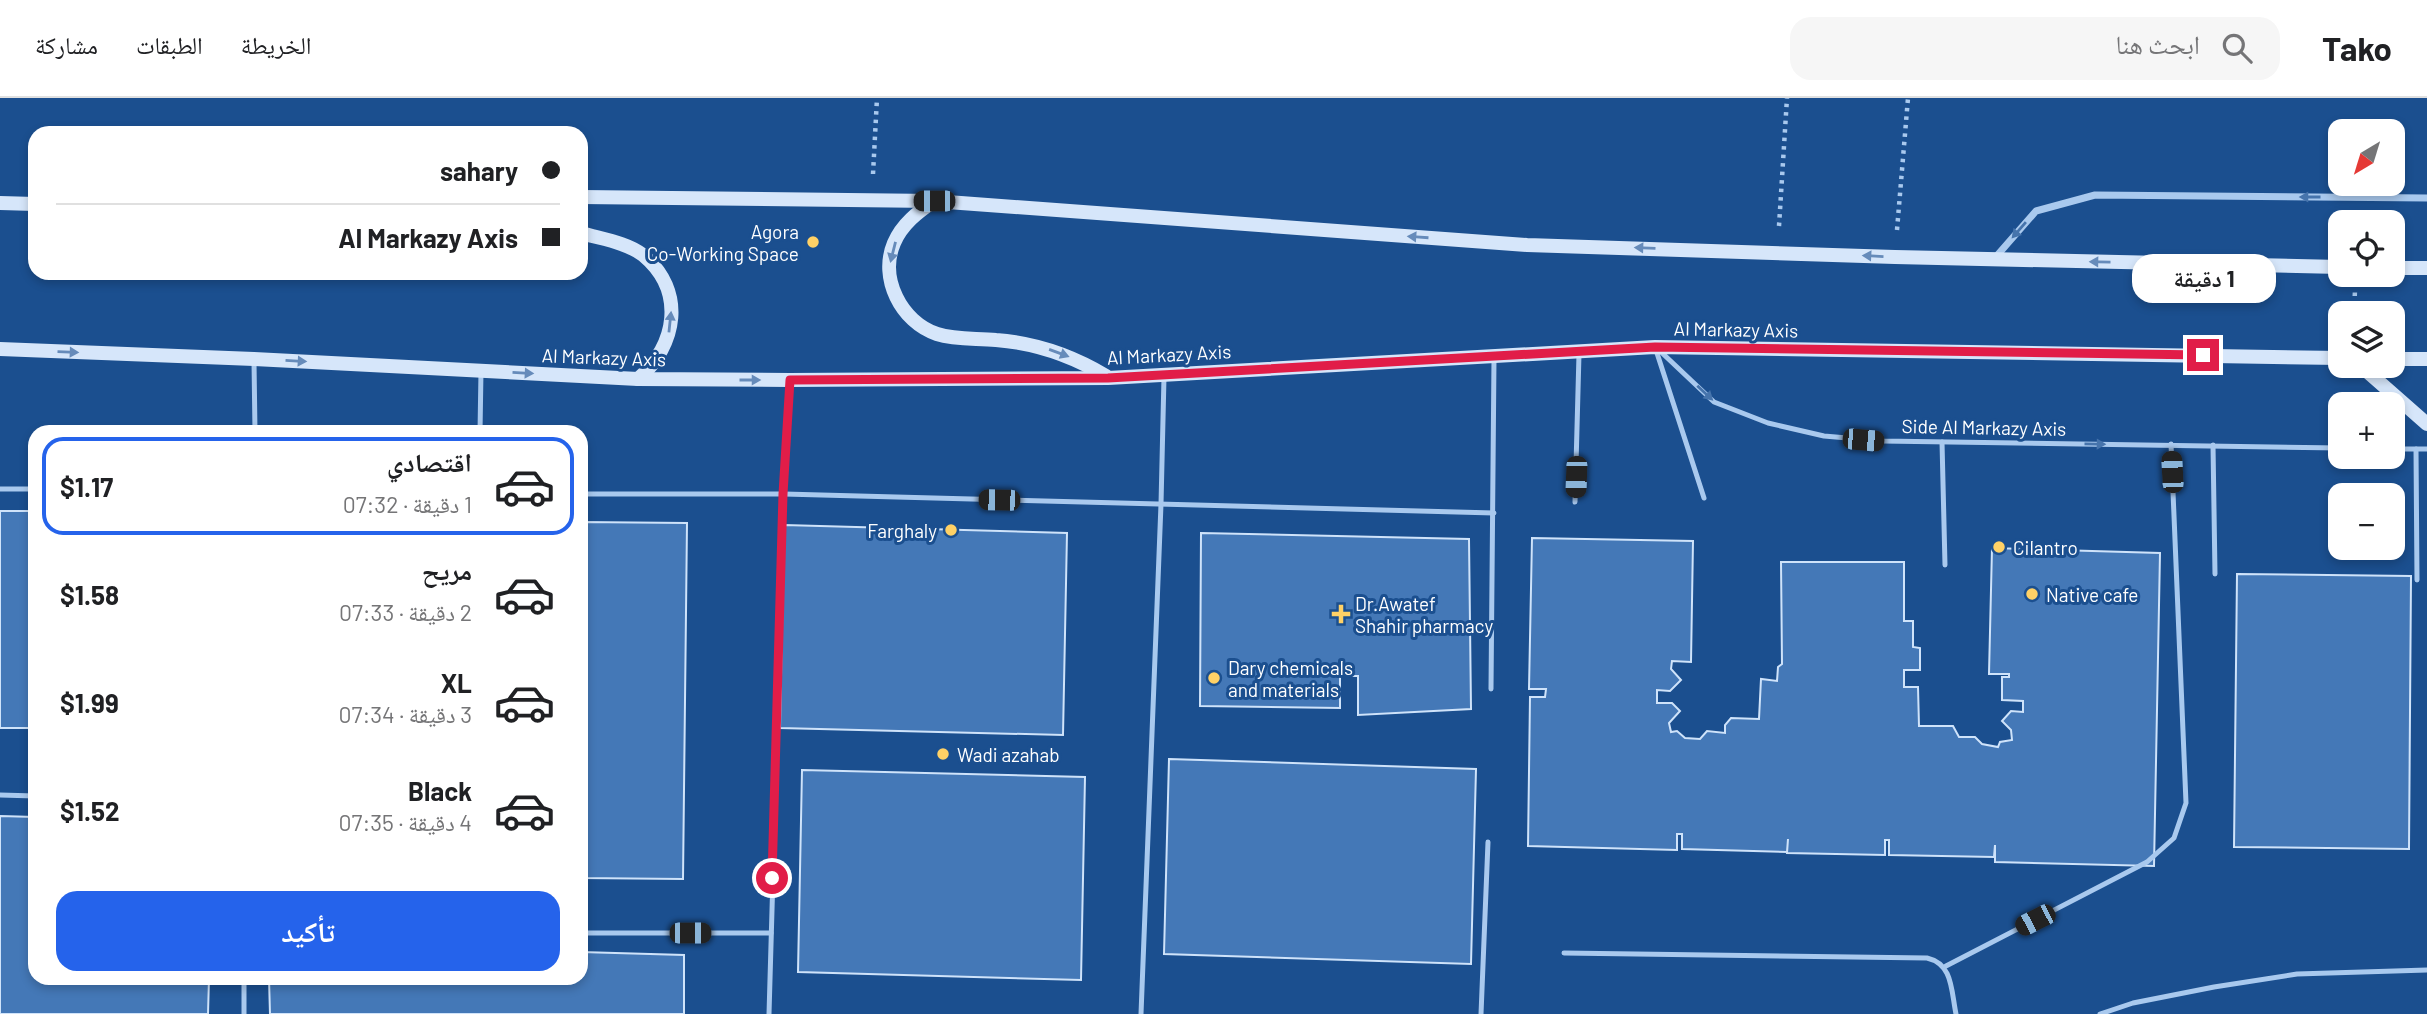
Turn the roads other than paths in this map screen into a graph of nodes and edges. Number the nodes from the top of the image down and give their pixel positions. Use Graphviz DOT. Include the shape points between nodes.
graph roads {
  1 [pos="588,197"];
  2 [pos="2427,198"];
  3 [pos="934,201"];
  4 [pos="0,204"];
  5 [pos="28,204"];
  6 [pos="588,235"];
  7 [pos="1994,259"];
  8 [pos="2328,267"];
  9 [pos="2405,268"];
  10 [pos="2427,268"];
  11 [pos="1655,347"];
  12 [pos="0,349"];
  13 [pos="1579,351"];
  14 [pos="1494,356"];
  15 [pos="2328,358"];
  16 [pos="254,359"];
  17 [pos="2405,359"];
  18 [pos="2427,359"];
  19 [pos="481,371"];
  20 [pos="1164,374"];
  21 [pos="1108,378"];
  22 [pos="2375,378"];
  23 [pos="638,379"];
  24 [pos="790,380"];
  25 [pos="2427,424"];
  26 [pos="256,425"];
  27 [pos="480,425"];
  28 [pos="1942,442"];
  29 [pos="2171,444"];
  30 [pos="2213,445"];
  31 [pos="2328,448"];
  32 [pos="2405,449"];
  33 [pos="2416,449"];
  34 [pos="2427,449"];
  35 [pos="28,488"];
  36 [pos="0,489"];
  37 [pos="588,494"];
  38 [pos="783,494"];
  39 [pos="1704,498"];
  40 [pos="1575,502"];
  41 [pos="1161,504"];
  42 [pos="1494,513"];
  43 [pos="1945,565"];
  44 [pos="2215,574"];
  45 [pos="2417,580"];
  46 [pos="1491,689"];
  47 [pos="0,795"];
  48 [pos="28,796"];
  49 [pos="1488,842"];
  50 [pos="588,933"];
  51 [pos="771,933"];
  52 [pos="1564,953"];
  53 [pos="1945,967"];
  54 [pos="2427,970"];
  55 [pos="244,985"];
  56 [pos="244,1014"];
  57 [pos="769,1014"];
  58 [pos="1141,1014"];
  59 [pos="1481,1014"];
  60 [pos="1956,1014"];
  61 [pos="2100,1014"];
  1 -- 3 [label="main road"];
  2 -- 7 [label="street, one-way" via="2095,195 2036,211"];
  7 -- 3 [label="main road, one-way" via="1527,245"];
  3 -- 21 [label="main road, one-way" via="905,225 893,244 889,266 901,307 936,334 1026,343 1083,362"];
  4 -- 5 [label="main road"];
  23 -- 6 [label="main road, one-way" via="653,366 671,328 672,307 666,287 642,254"];
  8 -- 7 [label="main road, one-way"];
  9 -- 10 [label="main road"];
  11 -- 13 [label="main road, Al Markazy Axis"];
  11 -- 15 [label="main road, Al Markazy Axis"];
  11 -- 28 [label="lane, Side Al Markazy Axis, one-way" via="1714,402 1768,423 1824,436"];
  11 -- 39 [label="lane"];
  12 -- 16 [label="main road, Al Markazy Axis, one-way"];
  13 -- 14 [label="main road, Al Markazy Axis"];
  13 -- 40 [label="lane"];
  14 -- 20 [label="main road, Al Markazy Axis"];
  14 -- 42 [label="lane"];
  16 -- 19 [label="main road, Al Markazy Axis, one-way"];
  16 -- 26 [label="lane"];
  17 -- 18 [label="main road"];
  19 -- 23 [label="main road, Al Markazy Axis, one-way"];
  19 -- 27 [label="lane"];
  20 -- 21 [label="main road, Al Markazy Axis"];
  20 -- 41 [label="lane"];
  21 -- 24 [label="main road, Al Markazy Axis"];
  22 -- 25 [label="main road"];
  23 -- 24 [label="main road, Al Markazy Axis, one-way"];
  24 -- 38 [label="lane"];
  28 -- 29 [label="lane, Side Al Markazy Axis, one-way"];
  28 -- 43 [label="lane"];
  29 -- 30 [label="lane, Side Al Markazy Axis"];
  29 -- 53 [label="lane" via="2186,803 2174,838 2147,862"];
  30 -- 31 [label="lane, Side Al Markazy Axis"];
  30 -- 44 [label="lane"];
  32 -- 33 [label="lane"];
  33 -- 34 [label="lane"];
  33 -- 45 [label="lane"];
  35 -- 36 [label="lane"];
  37 -- 38 [label="lane"];
  38 -- 41 [label="lane"];
  38 -- 51 [label="lane"];
  41 -- 42 [label="lane"];
  41 -- 58 [label="lane"];
  42 -- 46 [label="lane"];
  47 -- 48 [label="lane"];
  49 -- 59 [label="lane"];
  50 -- 51 [label="lane"];
  51 -- 57 [label="lane"];
  52 -- 53 [label="lane" via="1927,958"];
  53 -- 60 [label="lane"];
  54 -- 61 [label="lane" via="2297,974 2214,986"];
  55 -- 56 [label="lane"];
}
